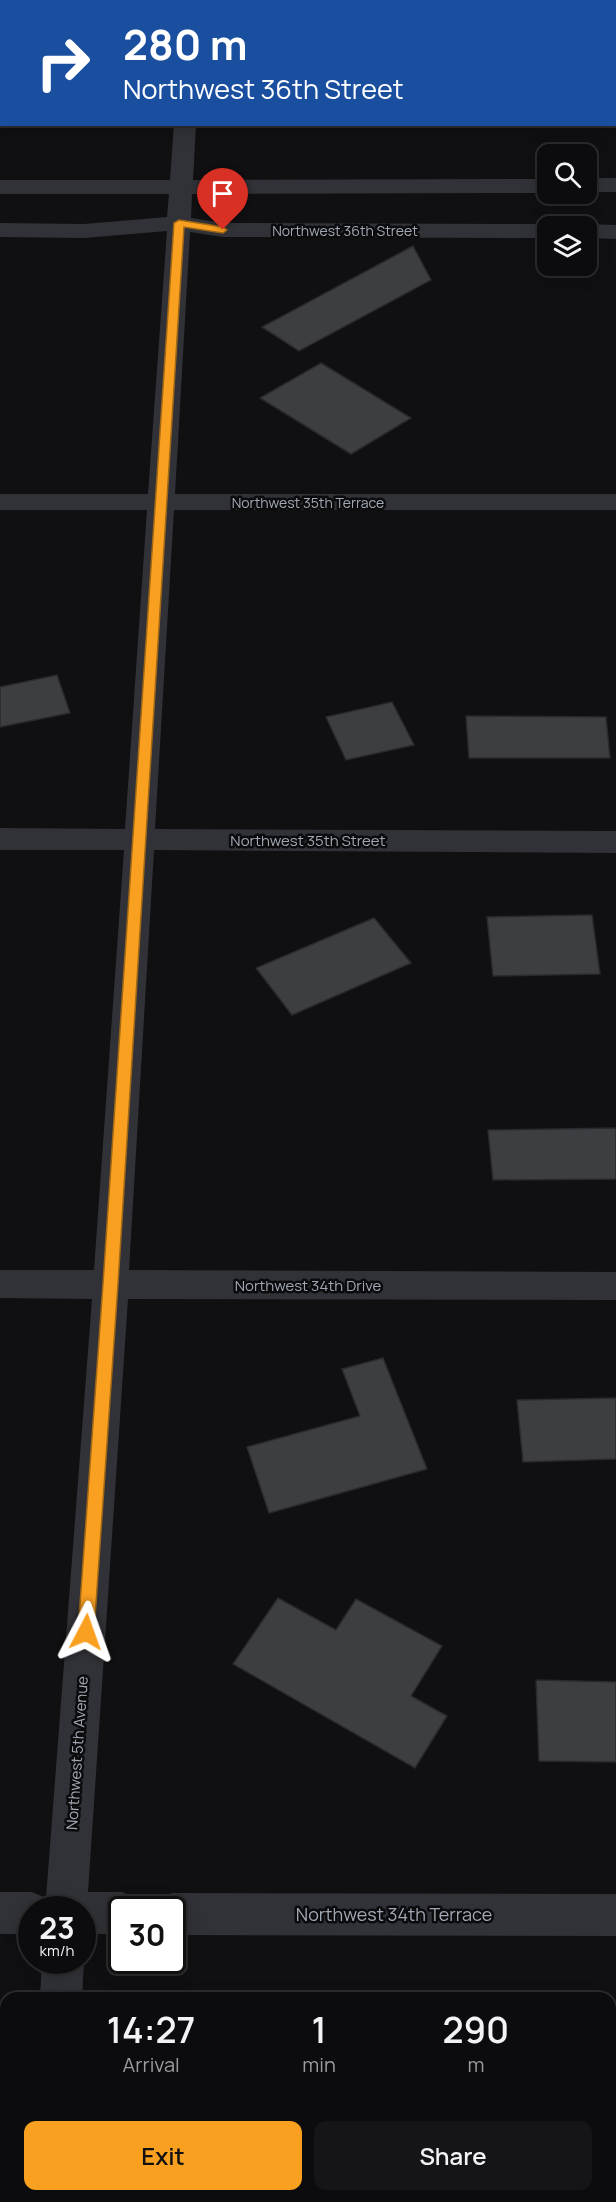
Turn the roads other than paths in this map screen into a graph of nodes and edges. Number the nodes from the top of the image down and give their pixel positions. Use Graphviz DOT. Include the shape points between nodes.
graph roads {
  1 [pos="185,126"];
  2 [pos="597,185"];
  3 [pos="616,185"];
  4 [pos="537,186"];
  5 [pos="0,187"];
  6 [pos="181,187"];
  7 [pos="179,223"];
  8 [pos="0,230"];
  9 [pos="537,231"];
  10 [pos="597,231"];
  11 [pos="616,232"];
  12 [pos="0,502"];
  13 [pos="162,502"];
  14 [pos="616,502"];
  15 [pos="0,839"];
  16 [pos="139,839"];
  17 [pos="616,842"];
  18 [pos="0,1284"];
  19 [pos="111,1284"];
  20 [pos="616,1286"];
  21 [pos="67,1896"];
  22 [pos="0,1913"];
  23 [pos="18,1913"];
  24 [pos="186,1914"];
  25 [pos="616,1915"];
  26 [pos="62,1974"];
  27 [pos="61,1992"];
  1 -- 6 [label="street, Northwest 5th Avenue"];
  2 -- 3 [label="street"];
  4 -- 6 [label="street"];
  5 -- 6 [label="street"];
  6 -- 7 [label="street, Northwest 5th Avenue"];
  7 -- 8 [label="street, Northwest 36th Street" via="84,231"];
  7 -- 9 [label="street, Northwest 36th Street" via="223,230"];
  7 -- 13 [label="street, Northwest 5th Avenue"];
  10 -- 11 [label="street"];
  12 -- 13 [label="street, Northwest 35th Terrace"];
  13 -- 14 [label="street, Northwest 35th Terrace"];
  13 -- 16 [label="street, Northwest 5th Avenue"];
  15 -- 16 [label="street, Northwest 35th Street"];
  16 -- 17 [label="street, Northwest 35th Street"];
  16 -- 19 [label="street, Northwest 5th Avenue"];
  18 -- 19 [label="street, Northwest 34th Drive"];
  19 -- 20 [label="street, Northwest 34th Drive"];
  19 -- 21 [label="street, Northwest 5th Avenue"];
  22 -- 23 [label="street"];
  24 -- 25 [label="street, Northwest 34th Terrace"];
  26 -- 27 [label="street"];
}
